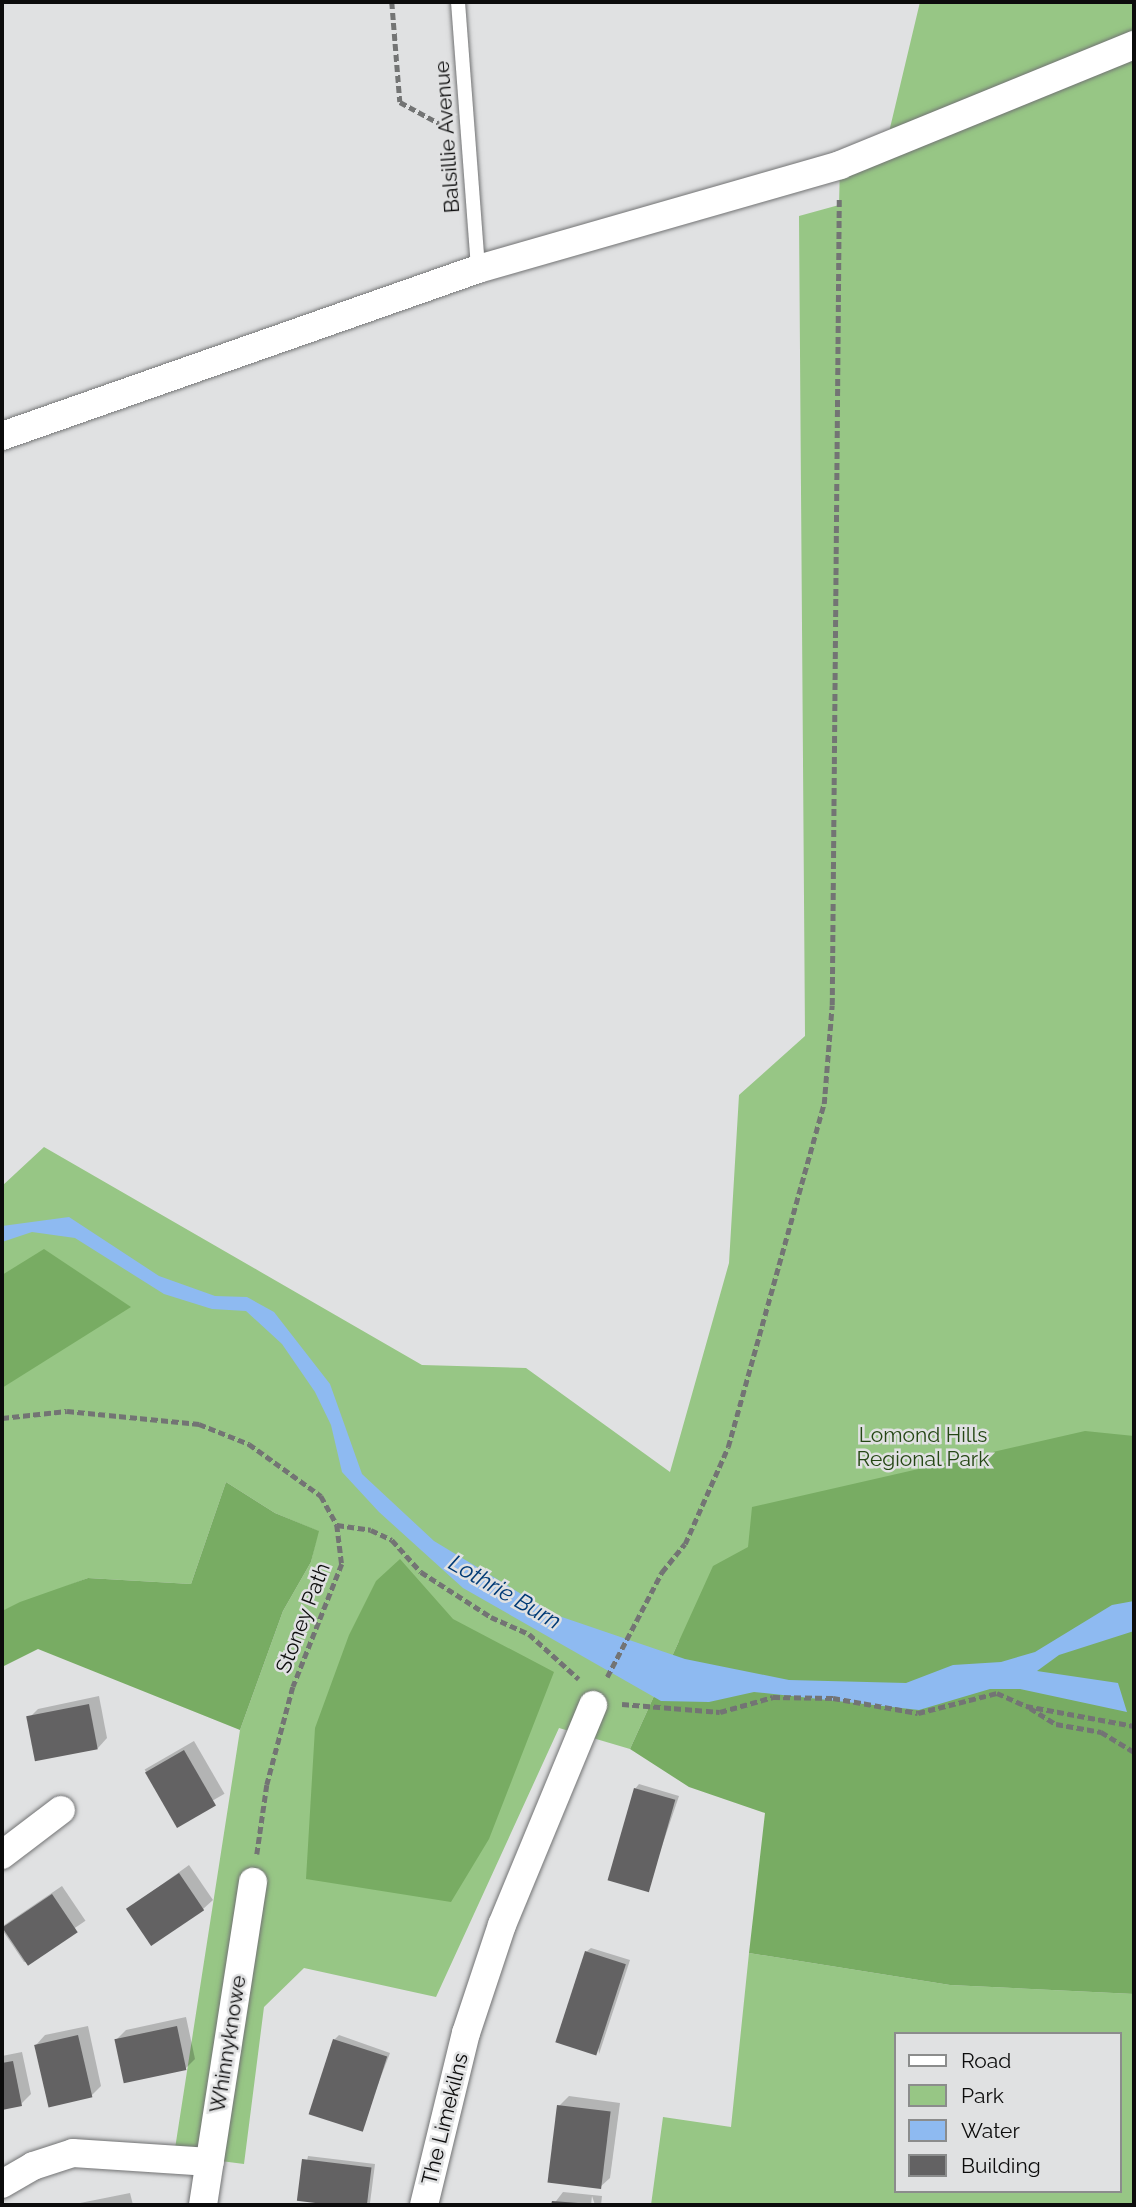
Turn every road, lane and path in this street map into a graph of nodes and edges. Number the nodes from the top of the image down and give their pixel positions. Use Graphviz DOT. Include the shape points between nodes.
graph roads {
  1 [pos="392,2"];
  2 [pos="458,2"];
  3 [pos="1134,45"];
  4 [pos="468,141"];
  5 [pos="840,165"];
  6 [pos="478,269"];
  7 [pos="2,436"];
  8 [pos="2,1418"];
  9 [pos="337,1525"];
  10 [pos="593,1704"];
  11 [pos="1026,1706"];
  12 [pos="1134,1726"];
  13 [pos="1134,1752"];
  14 [pos="61,1810"];
  15 [pos="2,1855"];
  16 [pos="253,1882"];
  17 [pos="210,2162"];
  18 [pos="2,2184"];
  19 [pos="204,2205"];
  20 [pos="424,2205"];
  1 -- 4 [label="path" via="400,102"];
  2 -- 4 [label="lane, Balsillie Avenue"];
  3 -- 5 [label="street"];
  4 -- 6 [label="lane, Balsillie Avenue"];
  5 -- 6 [label="street"];
  5 -- 10 [label="path" via="832,1005 824,1104 728,1447 685,1544 641,1611"];
  6 -- 7 [label="street"];
  8 -- 9 [label="path, Stoney Path" via="67,1411 199,1424 248,1444 289,1472 321,1496"];
  9 -- 10 [label="path" via="371,1530 393,1540 421,1572 491,1617 529,1634 579,1679"];
  9 -- 16 [label="path, Stoney Path" via="342,1564 293,1687 267,1785"];
  10 -- 11 [label="path" via="720,1712 773,1697 821,1698 918,1713 997,1693"];
  10 -- 20 [label="street, The Limekilns" via="502,1925 466,2033"];
  11 -- 12 [label="path"];
  11 -- 13 [label="path" via="1056,1724 1101,1732"];
  14 -- 15 [label="street"];
  16 -- 17 [label="street, Whinnyknowe"];
  17 -- 18 [label="street" via="73,2153 33,2166"];
  17 -- 19 [label="street, Whinnyknowe"];
}
